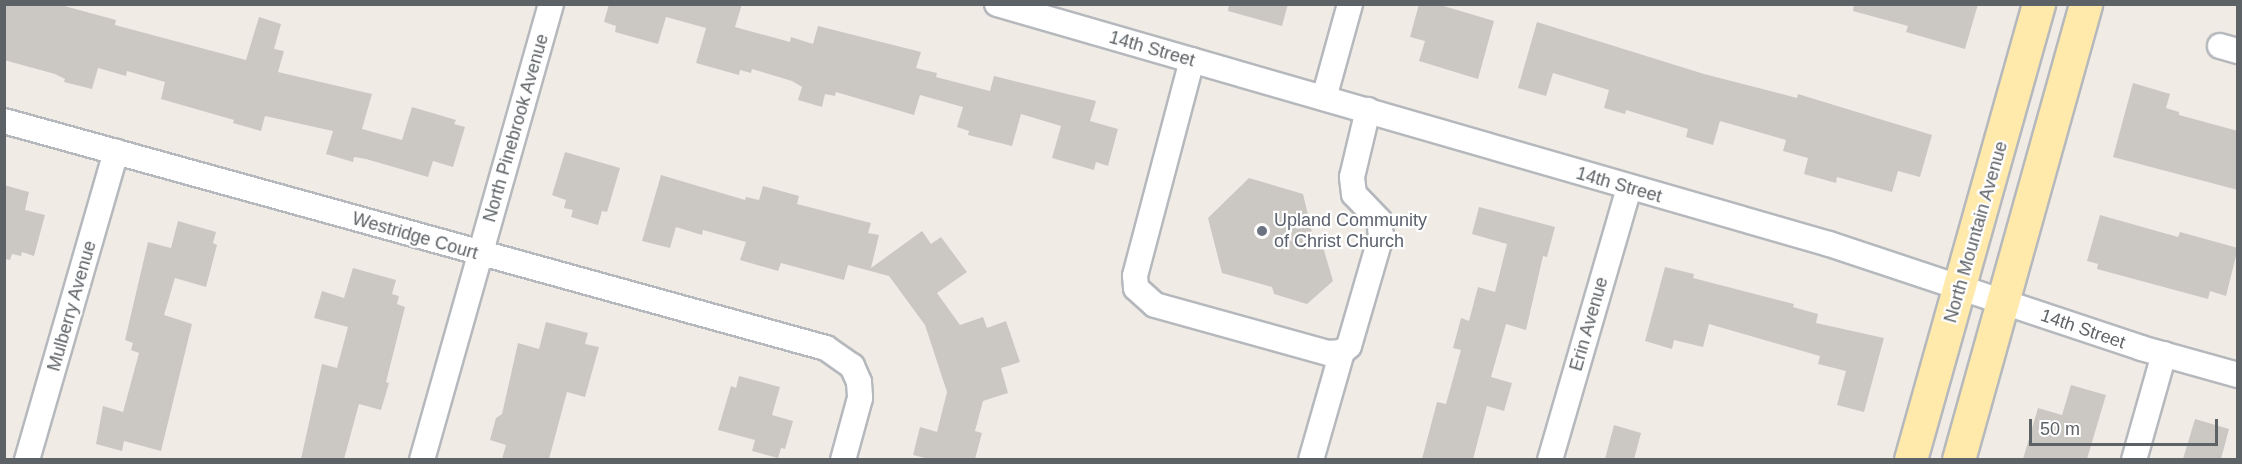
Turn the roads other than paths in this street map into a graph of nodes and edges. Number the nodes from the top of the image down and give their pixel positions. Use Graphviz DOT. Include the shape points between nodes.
graph roads {
  1 [pos="551,4"];
  2 [pos="997,4"];
  3 [pos="1350,4"];
  4 [pos="2039,4"];
  5 [pos="2086,4"];
  6 [pos="1192,60"];
  7 [pos="1324,98"];
  8 [pos="1368,110"];
  9 [pos="4,121"];
  10 [pos="116,152"];
  11 [pos="1629,188"];
  12 [pos="481,255"];
  13 [pos="1960,288"];
  14 [pos="2004,302"];
  15 [pos="1342,352"];
  16 [pos="2164,354"];
  17 [pos="2238,375"];
  18 [pos="27,459"];
  19 [pos="422,459"];
  20 [pos="843,459"];
  21 [pos="1311,459"];
  22 [pos="1550,459"];
  23 [pos="1911,459"];
  24 [pos="1959,459"];
  25 [pos="2134,459"];
  1 -- 12 [label="street, North Pinebrook Avenue"];
  2 -- 6 [label="street, 14th Street"];
  3 -- 7 [label="street"];
  4 -- 13 [label="main road, North Mountain Avenue"];
  5 -- 14 [label="main road"];
  6 -- 7 [label="street, 14th Street"];
  6 -- 15 [label="street" via="1135,276 1136,288 1155,305 1328,353"];
  7 -- 8 [label="street, 14th Street"];
  8 -- 11 [label="street, 14th Street"];
  8 -- 15 [label="street" via="1352,177 1354,194 1379,220 1381,236 1349,346"];
  9 -- 10 [label="street, Westridge Court"];
  10 -- 12 [label="street, Westridge Court"];
  10 -- 18 [label="street, Mulberry Avenue"];
  11 -- 13 [label="street, 14th Street" via="1829,244"];
  11 -- 22 [label="street, Erin Avenue"];
  12 -- 19 [label="street, North Pinebrook Avenue"];
  12 -- 20 [label="street, Westridge Court" via="826,348 852,366 859,382 860,398"];
  13 -- 14 [label="street, 14th Street"];
  13 -- 23 [label="main road, North Mountain Avenue"];
  14 -- 16 [label="street, 14th Street"];
  14 -- 24 [label="main road"];
  15 -- 21 [label="street"];
  16 -- 17 [label="street, 14th Street"];
  16 -- 25 [label="street"];
}
